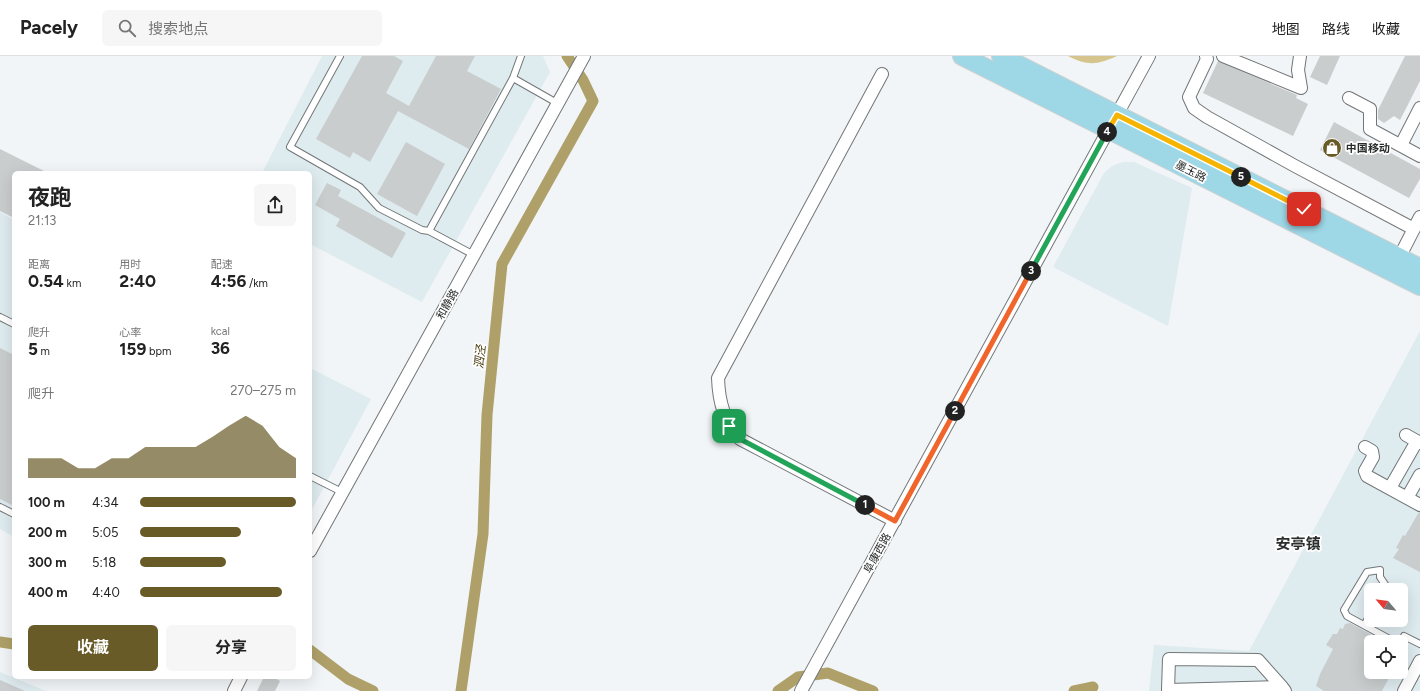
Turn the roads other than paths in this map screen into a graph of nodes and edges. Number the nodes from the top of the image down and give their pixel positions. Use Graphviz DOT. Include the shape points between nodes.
graph roads {
  1 [pos="340,56"];
  2 [pos="521,56"];
  3 [pos="584,56"];
  4 [pos="962,56"];
  5 [pos="1001,56"];
  6 [pos="1149,56"];
  7 [pos="1206,56"];
  8 [pos="1223,56"];
  9 [pos="1300,56"];
  10 [pos="882,74"];
  11 [pos="513,78"];
  12 [pos="1349,98"];
  13 [pos="558,103"];
  14 [pos="1420,108"];
  15 [pos="1113,122"];
  16 [pos="1401,145"];
  17 [pos="1420,156"];
  18 [pos="1420,217"];
  19 [pos="1414,229"];
  20 [pos="429,231"];
  21 [pos="474,255"];
  22 [pos="1399,258"];
  23 [pos="1420,268"];
  24 [pos="1420,286"];
  25 [pos="0,317"];
  26 [pos="12,323"];
  27 [pos="1406,435"];
  28 [pos="1418,442"];
  29 [pos="1365,447"];
  30 [pos="1420,475"];
  31 [pos="312,477"];
  32 [pos="1390,488"];
  33 [pos="342,492"];
  34 [pos="1407,498"];
  35 [pos="1420,505"];
  36 [pos="0,507"];
  37 [pos="12,513"];
  38 [pos="895,521"];
  39 [pos="312,547"];
  40 [pos="1384,583"];
  41 [pos="1364,624"];
  42 [pos="1369,627"];
  43 [pos="1383,635"];
  44 [pos="1408,638"];
  45 [pos="1420,644"];
  46 [pos="1420,661"];
  47 [pos="240,679"];
  48 [pos="1284,689"];
  49 [pos="234,691"];
  50 [pos="800,691"];
  51 [pos="1404,691"];
  1 -- 20 [label="lane" via="290,147 360,186 379,208"];
  2 -- 11 [label="lane"];
  3 -- 13 [label="street, 和静路"];
  4 -- 15 [label="main road, 墨玉路"];
  5 -- 15 [label="main road, 墨玉路"];
  6 -- 15 [label="street, 阜康西路"];
  7 -- 19 [label="street" via="1207,59 1189,97 1194,108 1295,166"];
  8 -- 9 [label="street" via="1301,88 1298,70"];
  10 -- 38 [label="street" via="718,378 718,385 719,398 729,426 740,439"];
  11 -- 13 [label="lane"];
  11 -- 20 [label="lane"];
  12 -- 16 [label="street" via="1370,110 1370,129"];
  13 -- 21 [label="street, 和静路"];
  14 -- 16 [label="street"];
  15 -- 22 [label="main road, 墨玉路"];
  15 -- 24 [label="main road, 墨玉路"];
  15 -- 38 [label="street, 阜康西路"];
  16 -- 17 [label="street"];
  18 -- 19 [label="street"];
  19 -- 22 [label="street"];
  20 -- 21 [label="lane"];
  21 -- 33 [label="street, 和静路"];
  22 -- 23 [label="main road, 墨玉路"];
  25 -- 26 [label="lane"];
  27 -- 28 [label="street"];
  28 -- 32 [label="street"];
  29 -- 32 [label="street" via="1372,451 1373,457 1365,471 1367,476"];
  30 -- 34 [label="street"];
  31 -- 33 [label="lane"];
  32 -- 34 [label="street"];
  33 -- 39 [label="street, 和静路"];
  34 -- 35 [label="street"];
  36 -- 37 [label="lane"];
  38 -- 50 [label="street, 阜康西路"];
  40 -- 41 [label="lane" via="1380,577 1380,570 1367,572 1344,610 1348,616"];
  42 -- 43 [label="lane"];
  44 -- 45 [label="lane"];
  46 -- 51 [label="street"];
  47 -- 49 [label="street"];
  48 -- 48 [label="street" via="1168,690 1169,659 1258,660"];
}
